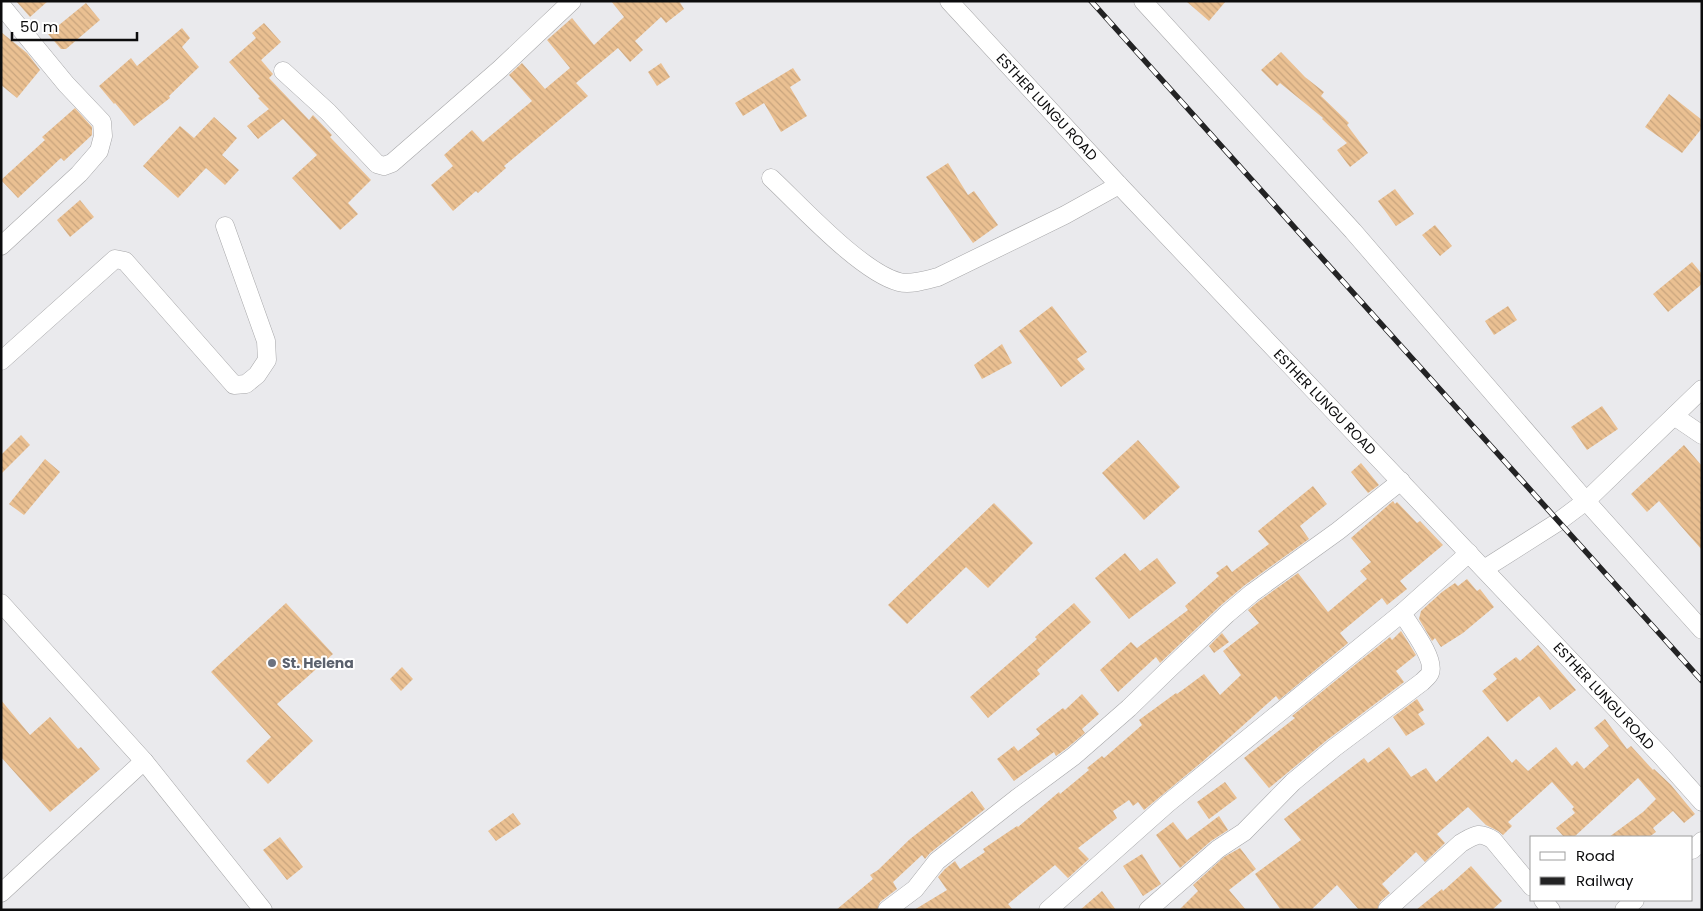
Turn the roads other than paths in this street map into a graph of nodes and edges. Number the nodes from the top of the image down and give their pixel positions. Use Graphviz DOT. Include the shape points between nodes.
graph roads {
  1 [pos="572,1"];
  2 [pos="949,1"];
  3 [pos="1143,1"];
  4 [pos="1,4"];
  5 [pos="283,71"];
  6 [pos="771,178"];
  7 [pos="1120,185"];
  8 [pos="225,226"];
  9 [pos="1,246"];
  10 [pos="1,361"];
  11 [pos="1702,388"];
  12 [pos="1674,416"];
  13 [pos="1702,434"];
  14 [pos="1401,481"];
  15 [pos="1586,501"];
  16 [pos="1469,553"];
  17 [pos="1484,569"];
  18 [pos="1,603"];
  19 [pos="1402,613"];
  20 [pos="1702,630"];
  21 [pos="144,760"];
  22 [pos="1702,802"];
  23 [pos="1530,884"];
  24 [pos="1,893"];
  25 [pos="1634,901"];
  26 [pos="263,910"];
  27 [pos="887,910"];
  28 [pos="1048,910"];
  29 [pos="1148,910"];
  30 [pos="1387,910"];
  31 [pos="1624,910"];
  1 -- 5 [label="street" via="392,163 384,166 377,164 328,112"];
  2 -- 7 [label="street, ESTHER LUNGU ROAD"];
  3 -- 15 [label="street" via="1354,231"];
  4 -- 9 [label="street" via="66,84 102,122 103,136 99,151 79,174"];
  6 -- 7 [label="street" via="841,244 874,270 900,282 920,282 938,277"];
  7 -- 14 [label="street, ESTHER LUNGU ROAD"];
  8 -- 10 [label="street" via="266,341 267,360 246,384 234,385 125,260 115,259"];
  11 -- 12 [label="street"];
  12 -- 13 [label="street"];
  12 -- 15 [label="street"];
  14 -- 16 [label="street, ESTHER LUNGU ROAD"];
  14 -- 27 [label="street" via="1252,594 1074,756 937,861 915,889"];
  15 -- 17 [label="street"];
  15 -- 20 [label="street"];
  16 -- 17 [label="street, ESTHER LUNGU ROAD"];
  16 -- 19 [label="street"];
  17 -- 22 [label="street, ESTHER LUNGU ROAD"];
  18 -- 21 [label="street"];
  19 -- 28 [label="street" via="1161,810"];
  19 -- 29 [label="street" via="1427,653 1430,673 1300,776 1244,832 1218,849"];
  21 -- 24 [label="street"];
  21 -- 26 [label="street"];
  23 -- 30 [label="street" via="1493,840 1485,835 1476,835 1462,843"];
  25 -- 31 [label="street"];
}
